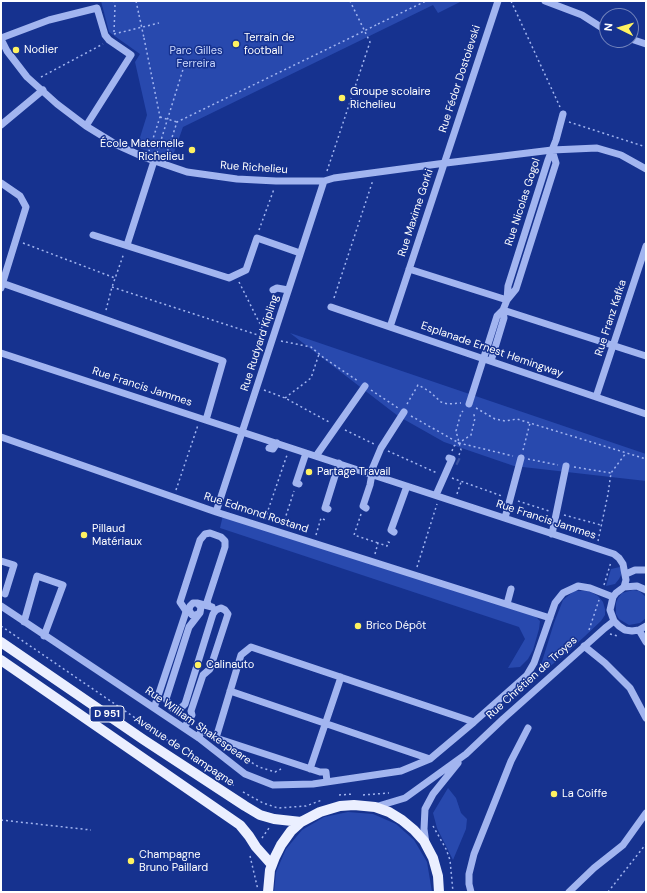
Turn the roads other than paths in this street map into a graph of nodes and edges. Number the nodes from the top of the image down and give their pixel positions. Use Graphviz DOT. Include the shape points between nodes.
graph roads {
  1 [pos="498,1"];
  2 [pos="545,1"];
  3 [pos="599,25"];
  4 [pos="1,39"];
  5 [pos="43,90"];
  6 [pos="562,117"];
  7 [pos="1,125"];
  8 [pos="86,126"];
  9 [pos="552,150"];
  10 [pos="154,161"];
  11 [pos="444,164"];
  12 [pos="646,169"];
  13 [pos="324,181"];
  14 [pos="1,184"];
  15 [pos="93,235"];
  16 [pos="127,245"];
  17 [pos="646,246"];
  18 [pos="300,254"];
  19 [pos="409,269"];
  20 [pos="2,286"];
  21 [pos="272,290"];
  22 [pos="288,290"];
  23 [pos="507,300"];
  24 [pos="331,307"];
  25 [pos="503,310"];
  26 [pos="390,327"];
  27 [pos="613,346"];
  28 [pos="1,353"];
  29 [pos="646,356"];
  30 [pos="487,360"];
  31 [pos="365,386"];
  32 [pos="596,397"];
  33 [pos="469,404"];
  34 [pos="404,412"];
  35 [pos="646,414"];
  36 [pos="203,419"];
  37 [pos="243,432"];
  38 [pos="1,437"];
  39 [pos="277,443"];
  40 [pos="268,448"];
  41 [pos="306,453"];
  42 [pos="316,456"];
  43 [pos="521,458"];
  44 [pos="453,460"];
  45 [pos="339,464"];
  46 [pos="566,466"];
  47 [pos="371,474"];
  48 [pos="407,486"];
  49 [pos="297,487"];
  50 [pos="438,496"];
  51 [pos="366,508"];
  52 [pos="328,509"];
  53 [pos="216,512"];
  54 [pos="505,518"];
  55 [pos="394,532"];
  56 [pos="552,534"];
  57 [pos="1,561"];
  58 [pos="646,570"];
  59 [pos="626,574"];
  60 [pos="624,587"];
  61 [pos="511,589"];
  62 [pos="646,590"];
  63 [pos="5,594"];
  64 [pos="613,597"];
  65 [pos="198,604"];
  66 [pos="507,604"];
  67 [pos="1,606"];
  68 [pos="208,606"];
  69 [pos="221,608"];
  70 [pos="188,609"];
  71 [pos="198,614"];
  72 [pos="550,618"];
  73 [pos="614,621"];
  74 [pos="24,622"];
  75 [pos="643,628"];
  76 [pos="44,636"];
  77 [pos="1,642"];
  78 [pos="646,642"];
  79 [pos="584,646"];
  80 [pos="1,660"];
  81 [pos="341,677"];
  82 [pos="230,691"];
  83 [pos="154,708"];
  84 [pos="646,718"];
  85 [pos="474,722"];
  86 [pos="325,723"];
  87 [pos="184,728"];
  88 [pos="528,728"];
  89 [pos="199,738"];
  90 [pos="216,738"];
  91 [pos="466,754"];
  92 [pos="430,759"];
  93 [pos="310,769"];
  94 [pos="327,782"];
  95 [pos="375,807"];
  96 [pos="646,813"];
  97 [pos="301,822"];
  98 [pos="426,845"];
  99 [pos="272,865"];
  100 [pos="268,892"];
  101 [pos="439,892"];
  102 [pos="471,892"];
  103 [pos="569,892"];
  1 -- 11 [label="street, Rue Fédor Dostoievski"];
  2 -- 3 [label="street" via="582,15"];
  4 -- 5 [label="street, Rue Richelieu" via="7,51 32,82"];
  4 -- 8 [label="street" via="48,20 97,8 105,35 131,55"];
  5 -- 7 [label="street"];
  5 -- 8 [label="street, Rue Richelieu"];
  6 -- 9 [label="street"];
  8 -- 10 [label="street, Rue Richelieu" via="117,145"];
  9 -- 11 [label="street, Rue Richelieu"];
  9 -- 12 [label="street, Rue Richelieu" via="597,148 621,155"];
  9 -- 23 [label="street, Rue Nicolas Gogol" via="508,286"];
  10 -- 13 [label="street, Rue Richelieu" via="187,172 218,176 276,181"];
  10 -- 16 [label="street"];
  11 -- 13 [label="street, Rue Richelieu"];
  11 -- 19 [label="street, Rue Maxime Gorki"];
  13 -- 18 [label="street, Rue Rudyard Kipling"];
  14 -- 20 [label="street" via="20,196 26,208"];
  15 -- 16 [label="street"];
  16 -- 18 [label="street" via="229,278 246,270 257,238"];
  17 -- 27 [label="street, Rue Franz Kafka"];
  18 -- 22 [label="street, Rue Rudyard Kipling"];
  19 -- 23 [label="street, Rue Maxime Gorki"];
  19 -- 26 [label="street, Rue Maxime Gorki"];
  20 -- 36 [label="street" via="223,361"];
  21 -- 22 [label="street"];
  22 -- 37 [label="street, Rue Rudyard Kipling"];
  23 -- 25 [label="street, Rue Nicolas Gogol"];
  24 -- 26 [label="street, Esplanade Ernest Hemingway"];
  25 -- 27 [label="street"];
  25 -- 30 [label="street, Rue Nicolas Gogol" via="497,316"];
  26 -- 30 [label="street, Esplanade Ernest Hemingway"];
  27 -- 29 [label="street"];
  27 -- 32 [label="street, Rue Franz Kafka"];
  28 -- 36 [label="street, Rue Francis Jammes"];
  30 -- 32 [label="street, Esplanade Ernest Hemingway"];
  30 -- 33 [label="street, Rue Nicolas Gogol"];
  31 -- 42 [label="street"];
  32 -- 35 [label="street, Esplanade Ernest Hemingway"];
  34 -- 47 [label="street" via="381,448"];
  36 -- 37 [label="street, Rue Francis Jammes"];
  37 -- 39 [label="street, Rue Francis Jammes"];
  37 -- 53 [label="street, Rue Rudyard Kipling"];
  38 -- 53 [label="street, Rue Edmond Rostand"];
  39 -- 40 [label="street" via="273,449"];
  39 -- 41 [label="street, Rue Francis Jammes"];
  41 -- 42 [label="street, Rue Francis Jammes"];
  41 -- 49 [label="street"];
  42 -- 45 [label="street, Rue Francis Jammes"];
  43 -- 54 [label="street"];
  44 -- 50 [label="street" via="444,476"];
  45 -- 47 [label="street, Rue Francis Jammes"];
  45 -- 52 [label="street" via="324,508"];
  46 -- 56 [label="street"];
  47 -- 48 [label="street, Rue Francis Jammes"];
  47 -- 51 [label="street" via="363,506"];
  48 -- 50 [label="street, Rue Francis Jammes"];
  48 -- 55 [label="street" via="392,530"];
  50 -- 54 [label="street, Rue Francis Jammes"];
  53 -- 66 [label="street, Rue Edmond Rostand"];
  54 -- 56 [label="street, Rue Francis Jammes"];
  56 -- 59 [label="street, Rue Francis Jammes" via="614,554 624,564"];
  57 -- 63 [label="street" via="14,565"];
  58 -- 59 [label="street" via="635,570"];
  59 -- 60 [label="street"];
  60 -- 62 [label="street" via="637,586"];
  60 -- 64 [label="street"];
  61 -- 66 [label="street"];
  64 -- 72 [label="street" via="578,586 563,593 555,602"];
  64 -- 73 [label="street" via="610,610"];
  65 -- 68 [label="street"];
  65 -- 70 [label="street" via="193,603"];
  65 -- 71 [label="street" via="201,609"];
  66 -- 72 [label="street, Rue Edmond Rostand"];
  67 -- 74 [label="street, Rue William Shakespeare"];
  68 -- 69 [label="street"];
  68 -- 70 [label="street" via="207,602 225,547 221,536 210,533 205,534 200,540 180,602"];
  69 -- 71 [label="street" via="213,614 185,704 177,710 172,708 166,699 189,627"];
  69 -- 87 [label="street" via="226,610 227,620 210,669 203,675 191,711 192,716"];
  70 -- 71 [label="street" via="192,615"];
  70 -- 83 [label="street"];
  72 -- 85 [label="street, Rue William Shakespeare" via="527,676"];
  73 -- 75 [label="street" via="625,630"];
  73 -- 79 [label="street, Rue Chrétien de Troyes"];
  74 -- 76 [label="street, Rue William Shakespeare"];
  74 -- 76 [label="street" via="38,576 63,584"];
  75 -- 78 [label="street"];
  76 -- 83 [label="street, Rue William Shakespeare"];
  77 -- 97 [label="main road, Avenue de Champagne / D 951" via="255,812 274,820"];
  79 -- 84 [label="street" via="630,688"];
  79 -- 91 [label="street, Rue Chrétien de Troyes"];
  80 -- 99 [label="main road, D 951" via="240,825"];
  81 -- 82 [label="street" via="251,647 241,656"];
  81 -- 85 [label="street"];
  81 -- 86 [label="street"];
  82 -- 86 [label="street"];
  82 -- 90 [label="street"];
  83 -- 87 [label="street, Rue William Shakespeare"];
  85 -- 92 [label="street, Rue William Shakespeare"];
  86 -- 92 [label="street"];
  86 -- 93 [label="street"];
  87 -- 89 [label="street, Rue William Shakespeare"];
  88 -- 102 [label="street" via="511,761 474,854 469,874"];
  89 -- 90 [label="street" via="201,730"];
  89 -- 94 [label="street, Rue William Shakespeare" via="245,774 273,785"];
  90 -- 93 [label="street"];
  91 -- 95 [label="street, Rue Chrétien de Troyes" via="405,798"];
  91 -- 98 [label="street, Rue Chrétien de Troyes" via="433,794 425,809"];
  92 -- 94 [label="street, Rue William Shakespeare" via="401,771"];
  93 -- 94 [label="street" via="326,772"];
  95 -- 97 [label="main road" via="333,807"];
  95 -- 98 [label="main road" via="402,820"];
  96 -- 103 [label="street" via="623,845"];
  97 -- 99 [label="main road" via="283,842"];
  98 -- 101 [label="main road" via="436,867"];
  99 -- 100 [label="main road"];
}
